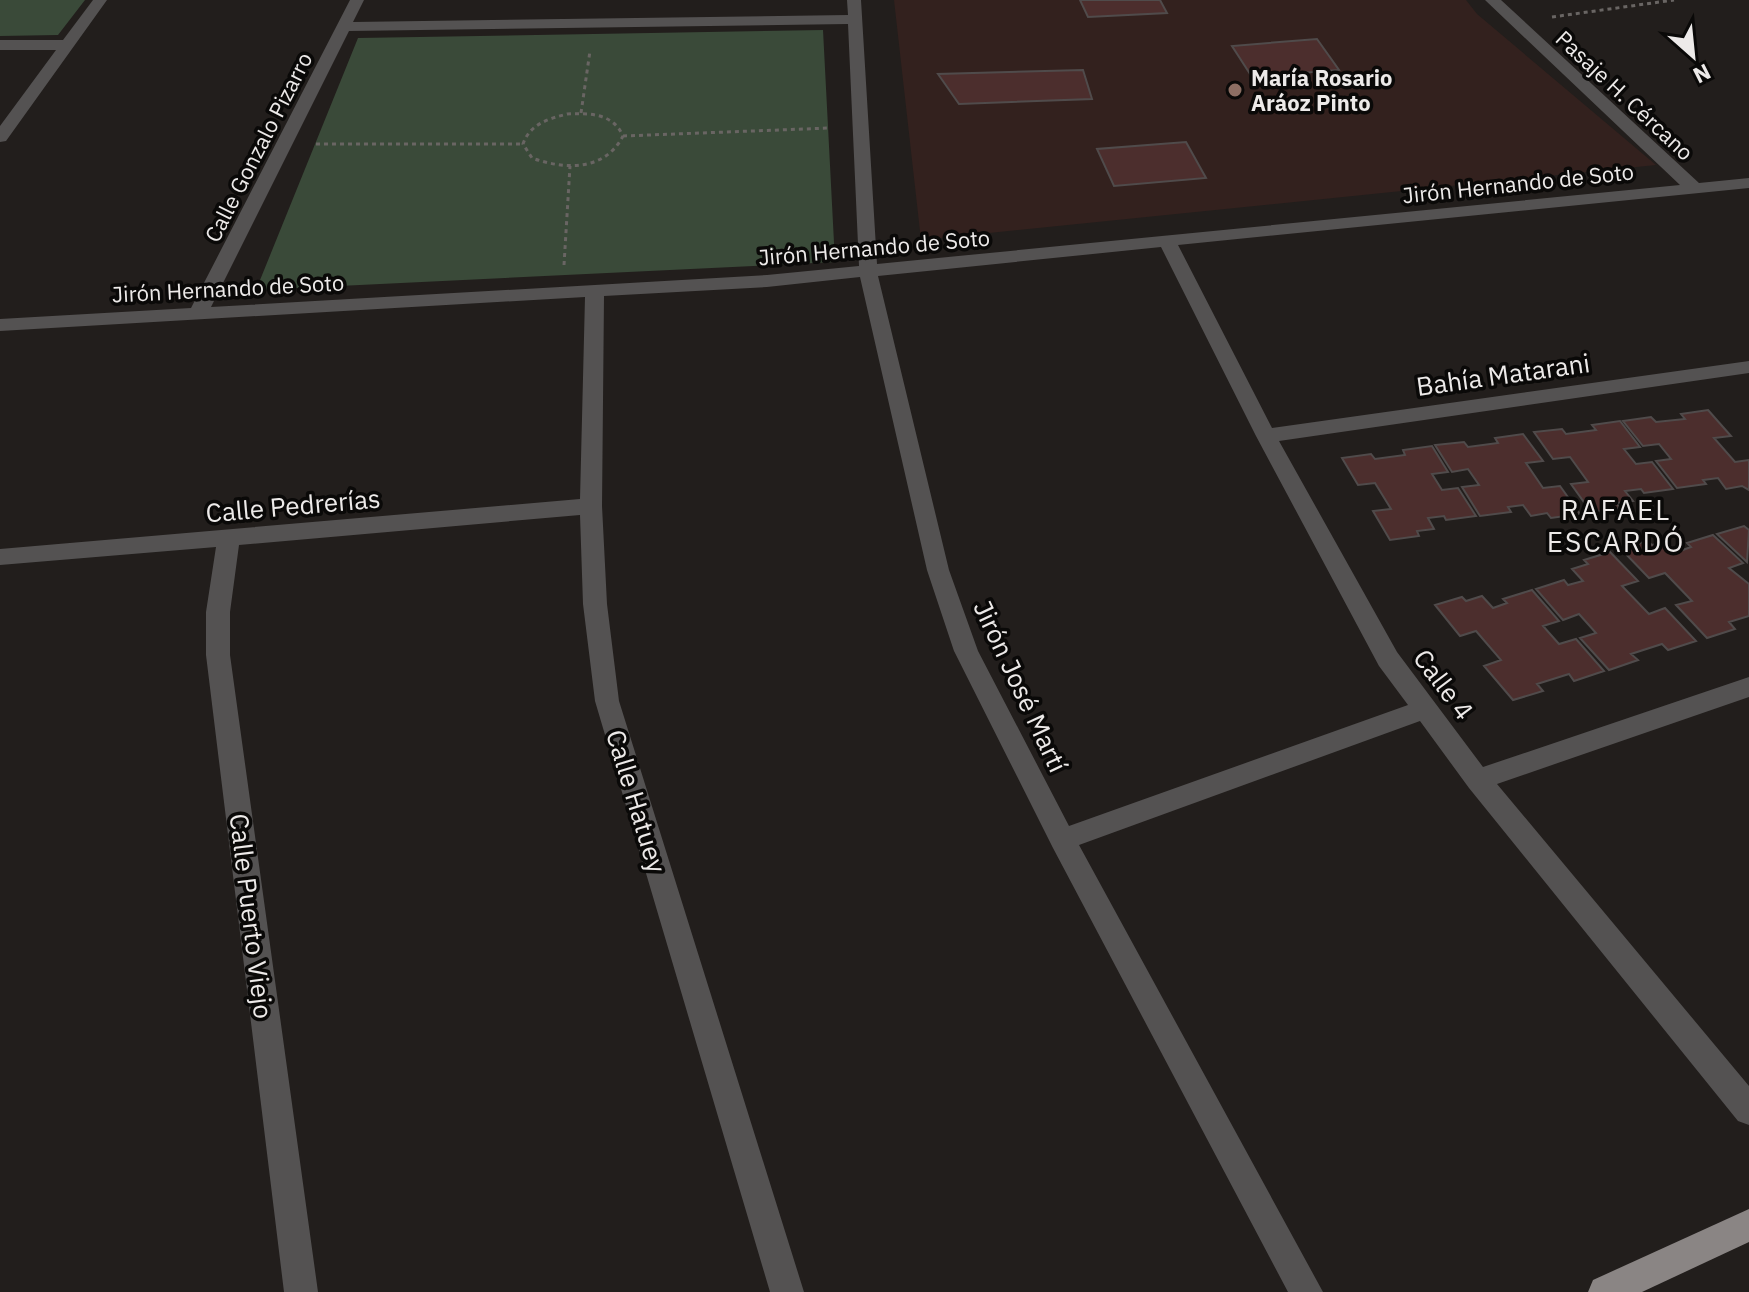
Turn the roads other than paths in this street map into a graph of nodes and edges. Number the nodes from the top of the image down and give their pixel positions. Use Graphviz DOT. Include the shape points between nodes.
graph roads {
  1 [pos="100,0"];
  2 [pos="357,0"];
  3 [pos="1492,0"];
  4 [pos="854,9"];
  5 [pos="343,27"];
  6 [pos="0,45"];
  7 [pos="66,45"];
  8 [pos="0,137"];
  9 [pos="1749,183"];
  10 [pos="1694,188"];
  11 [pos="1168,243"];
  12 [pos="868,272"];
  13 [pos="595,293"];
  14 [pos="198,314"];
  15 [pos="0,325"];
  16 [pos="1749,367"];
  17 [pos="1266,436"];
  18 [pos="591,506"];
  19 [pos="228,540"];
  20 [pos="0,557"];
  21 [pos="1749,687"];
  22 [pos="1425,709"];
  23 [pos="1478,780"];
  24 [pos="1062,840"];
  25 [pos="1749,1110"];
  26 [pos="1749,1225"];
  27 [pos="301,1292"];
  28 [pos="787,1292"];
  29 [pos="1306,1292"];
  30 [pos="1605,1292"];
  1 -- 7 [label="street"];
  2 -- 5 [label="street, Calle Gonzalo Pizarro"];
  3 -- 10 [label="street, Pasaje H. Cércano"];
  4 -- 5 [label="street"];
  4 -- 12 [label="street, Jirón José Martí"];
  5 -- 14 [label="street, Calle Gonzalo Pizarro"];
  6 -- 7 [label="street"];
  7 -- 8 [label="street"];
  9 -- 10 [label="street, Jirón Hernando de Soto"];
  10 -- 11 [label="street, Jirón Hernando de Soto"];
  11 -- 12 [label="street, Jirón Hernando de Soto"];
  11 -- 17 [label="street, Calle 4"];
  12 -- 13 [label="street, Jirón Hernando de Soto"];
  12 -- 24 [label="street, Jirón José Martí" via="938,570 966,651"];
  13 -- 14 [label="street, Jirón Hernando de Soto"];
  13 -- 18 [label="street, Calle Hatuey"];
  14 -- 15 [label="street, Jirón Hernando de Soto"];
  16 -- 17 [label="street, Bahía Matarani"];
  17 -- 22 [label="street, Calle 4" via="1388,659"];
  18 -- 19 [label="street, Calle Pedrerías"];
  18 -- 28 [label="street, Calle Hatuey" via="595,604 607,701"];
  19 -- 20 [label="street, Calle Pedrerías"];
  19 -- 27 [label="street, Calle Puerto Viejo" via="218,655"];
  21 -- 23 [label="street"];
  22 -- 23 [label="street, Calle 4"];
  22 -- 24 [label="street"];
  23 -- 25 [label="street, Calle 4"];
  24 -- 29 [label="street, Jirón José Martí"];
  26 -- 30 [label="main road"];
}
